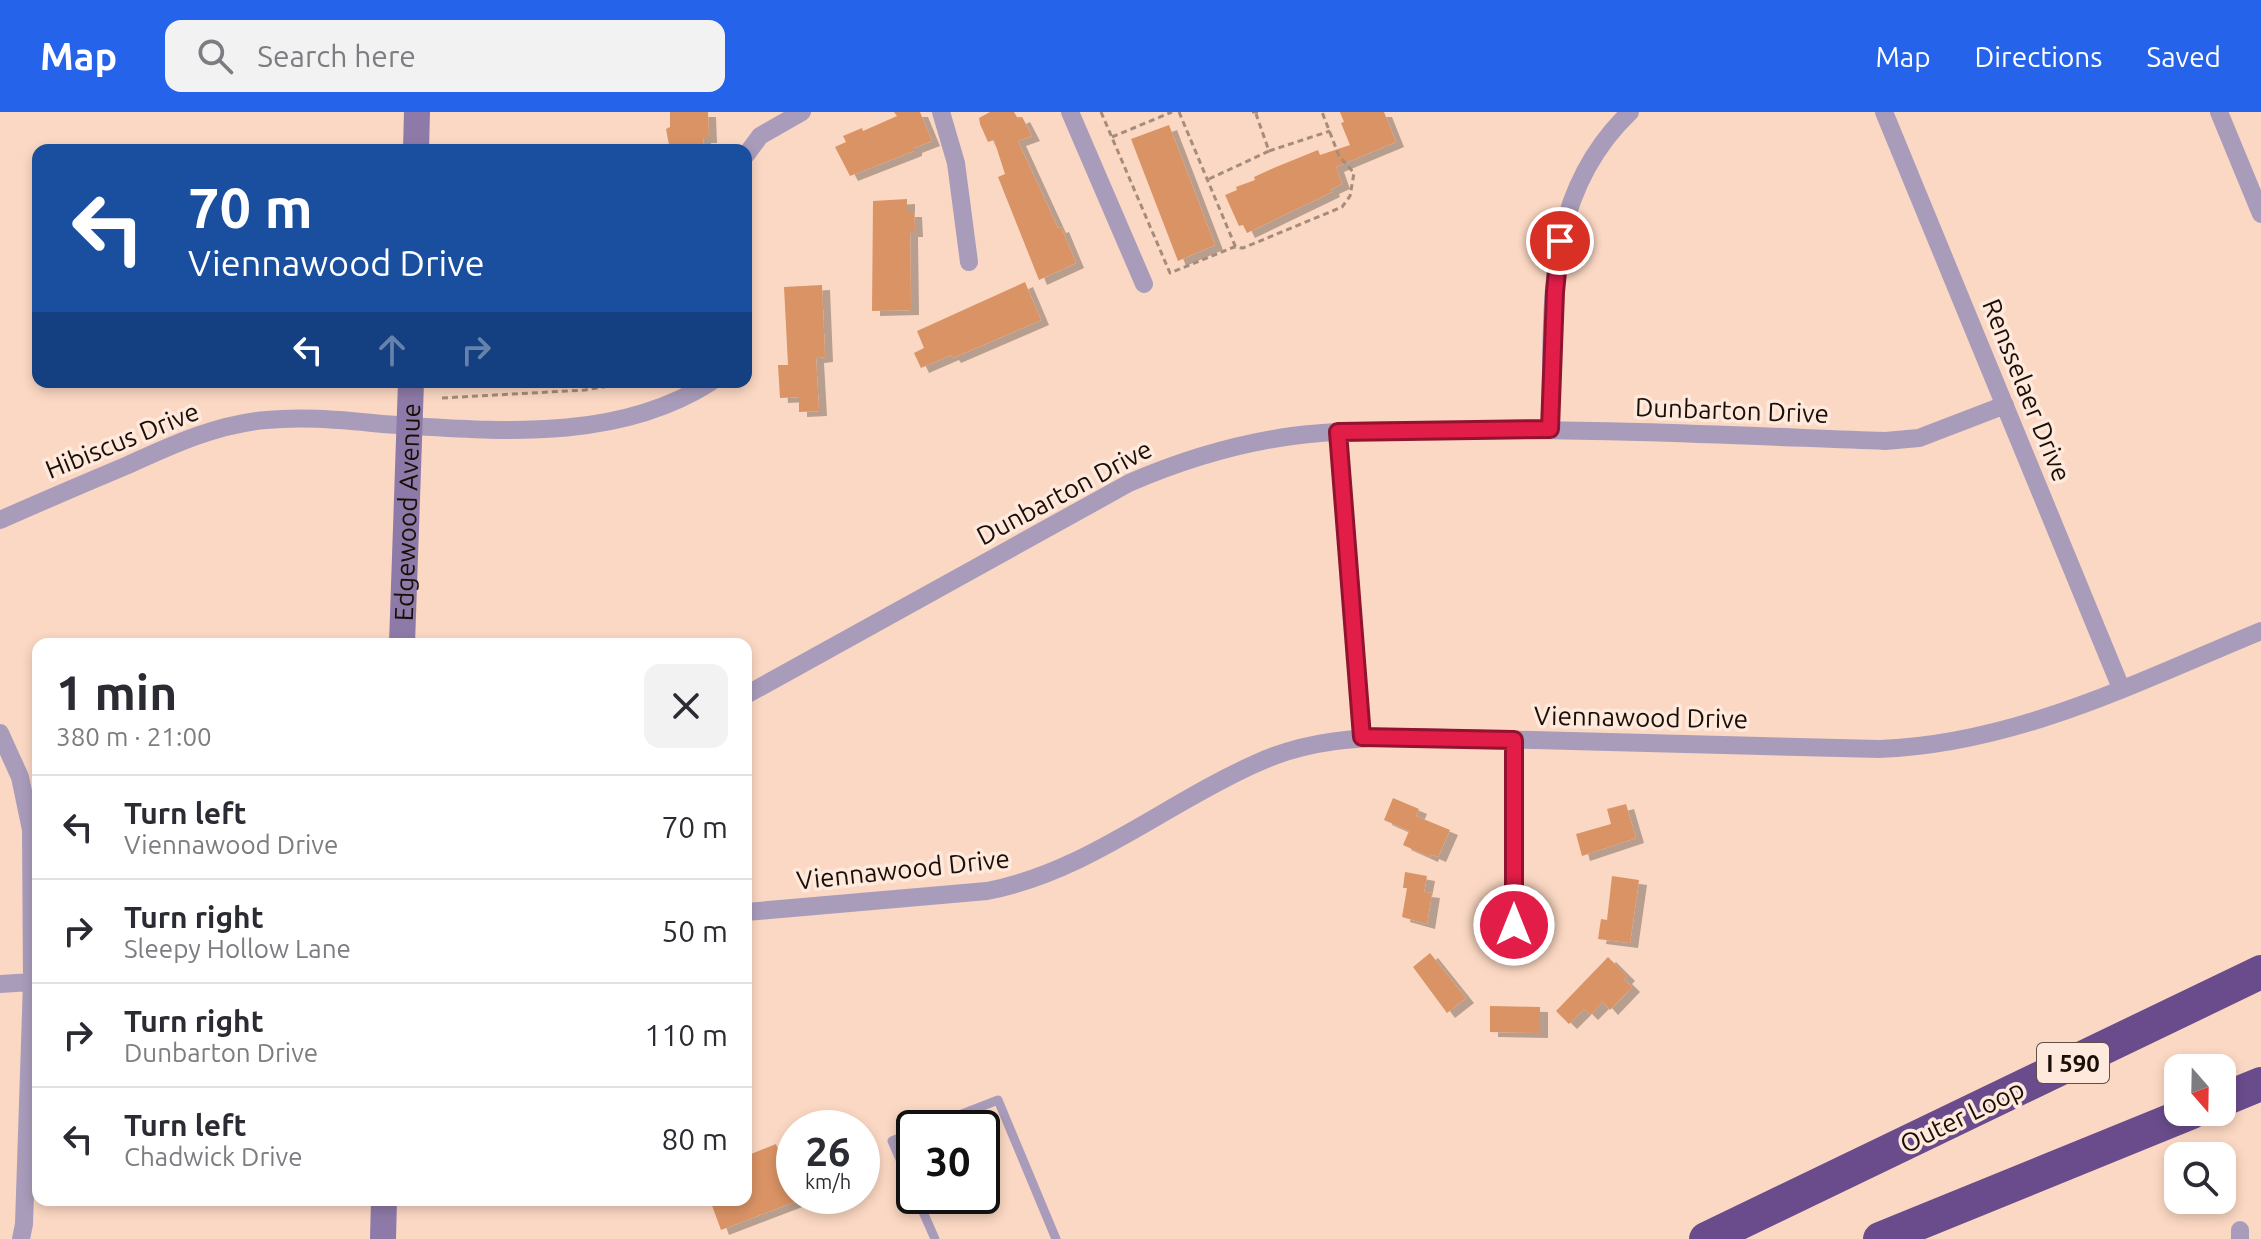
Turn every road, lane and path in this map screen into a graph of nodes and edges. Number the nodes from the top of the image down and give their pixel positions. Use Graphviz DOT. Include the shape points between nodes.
graph roads {
  1 [pos="417,112"];
  2 [pos="802,112"];
  3 [pos="941,112"];
  4 [pos="1070,112"];
  5 [pos="1109,112"];
  6 [pos="1172,112"];
  7 [pos="1179,112"];
  8 [pos="1322,112"];
  9 [pos="1630,112"];
  10 [pos="1884,112"];
  11 [pos="2219,112"];
  12 [pos="1256,113"];
  13 [pos="1102,114"];
  14 [pos="1330,131"];
  15 [pos="1112,137"];
  16 [pos="416,144"];
  17 [pos="752,147"];
  18 [pos="1269,151"];
  19 [pos="1209,179"];
  20 [pos="2261,214"];
  21 [pos="1236,248"];
  22 [pos="969,262"];
  23 [pos="1144,284"];
  24 [pos="411,388"];
  25 [pos="597,388"];
  26 [pos="699,388"];
  27 [pos="442,398"];
  28 [pos="2005,405"];
  29 [pos="410,426"];
  30 [pos="1550,429"];
  31 [pos="1338,432"];
  32 [pos="0,520"];
  33 [pos="2261,631"];
  34 [pos="402,638"];
  35 [pos="2121,688"];
  36 [pos="752,692"];
  37 [pos="0,733"];
  38 [pos="1362,737"];
  39 [pos="1514,740"];
  40 [pos="752,911"];
  41 [pos="1514,925"];
  42 [pos="2261,972"];
  43 [pos="32,982"];
  44 [pos="0,984"];
  45 [pos="2261,1084"];
  46 [pos="2236,1094"];
  47 [pos="972,1110"];
  48 [pos="2164,1123"];
  49 [pos="384,1206"];
  50 [pos="924,1214"];
  51 [pos="21,1239"];
  52 [pos="383,1239"];
  53 [pos="935,1239"];
  54 [pos="1056,1239"];
  55 [pos="1706,1239"];
  56 [pos="1880,1239"];
  1 -- 16 [label="street"];
  2 -- 17 [label="street" via="760,136"];
  3 -- 22 [label="street" via="956,163"];
  4 -- 23 [label="street"];
  5 -- 13 [label="path"];
  6 -- 15 [label="path"];
  7 -- 19 [label="path"];
  8 -- 14 [label="path"];
  9 -- 30 [label="street" via="1592,156 1564,220 1555,292"];
  10 -- 28 [label="street, Rensselaer Drive"];
  11 -- 20 [label="street"];
  12 -- 18 [label="path"];
  13 -- 15 [label="path"];
  14 -- 18 [label="path"];
  14 -- 21 [label="path" via="1339,156 1354,173 1342,207"];
  15 -- 21 [label="path" via="1170,273"];
  18 -- 19 [label="path"];
  19 -- 21 [label="path"];
  24 -- 29 [label="street, Edgewood Avenue"];
  25 -- 27 [label="path"];
  26 -- 29 [label="street, Hibiscus Drive" via="654,410 612,422 557,429"];
  28 -- 30 [label="street, Dunbarton Drive" via="1919,438 1885,441"];
  28 -- 35 [label="street, Rensselaer Drive"];
  29 -- 32 [label="street, Hibiscus Drive" via="303,418 219,428"];
  29 -- 34 [label="street, Edgewood Avenue"];
  30 -- 31 [label="street, Dunbarton Drive"];
  31 -- 36 [label="street, Dunbarton Drive" via="1216,451 1129,483"];
  31 -- 38 [label="street"];
  33 -- 35 [label="street, Viennawood Drive"];
  35 -- 39 [label="street, Viennawood Drive" via="2018,727 1901,748"];
  37 -- 43 [label="street" via="20,777 31,830"];
  38 -- 39 [label="street, Viennawood Drive"];
  38 -- 40 [label="street, Viennawood Drive" via="1322,742 1259,762 1076,862 1011,886"];
  39 -- 41 [label="street"];
  42 -- 55 [label="highway, Outer Loop / I 590"];
  43 -- 44 [label="street"];
  43 -- 51 [label="street"];
  45 -- 46 [label="highway"];
  47 -- 54 [label="lane" via="998,1100"];
  48 -- 56 [label="highway"];
  49 -- 52 [label="street"];
  50 -- 53 [label="lane"];
}
